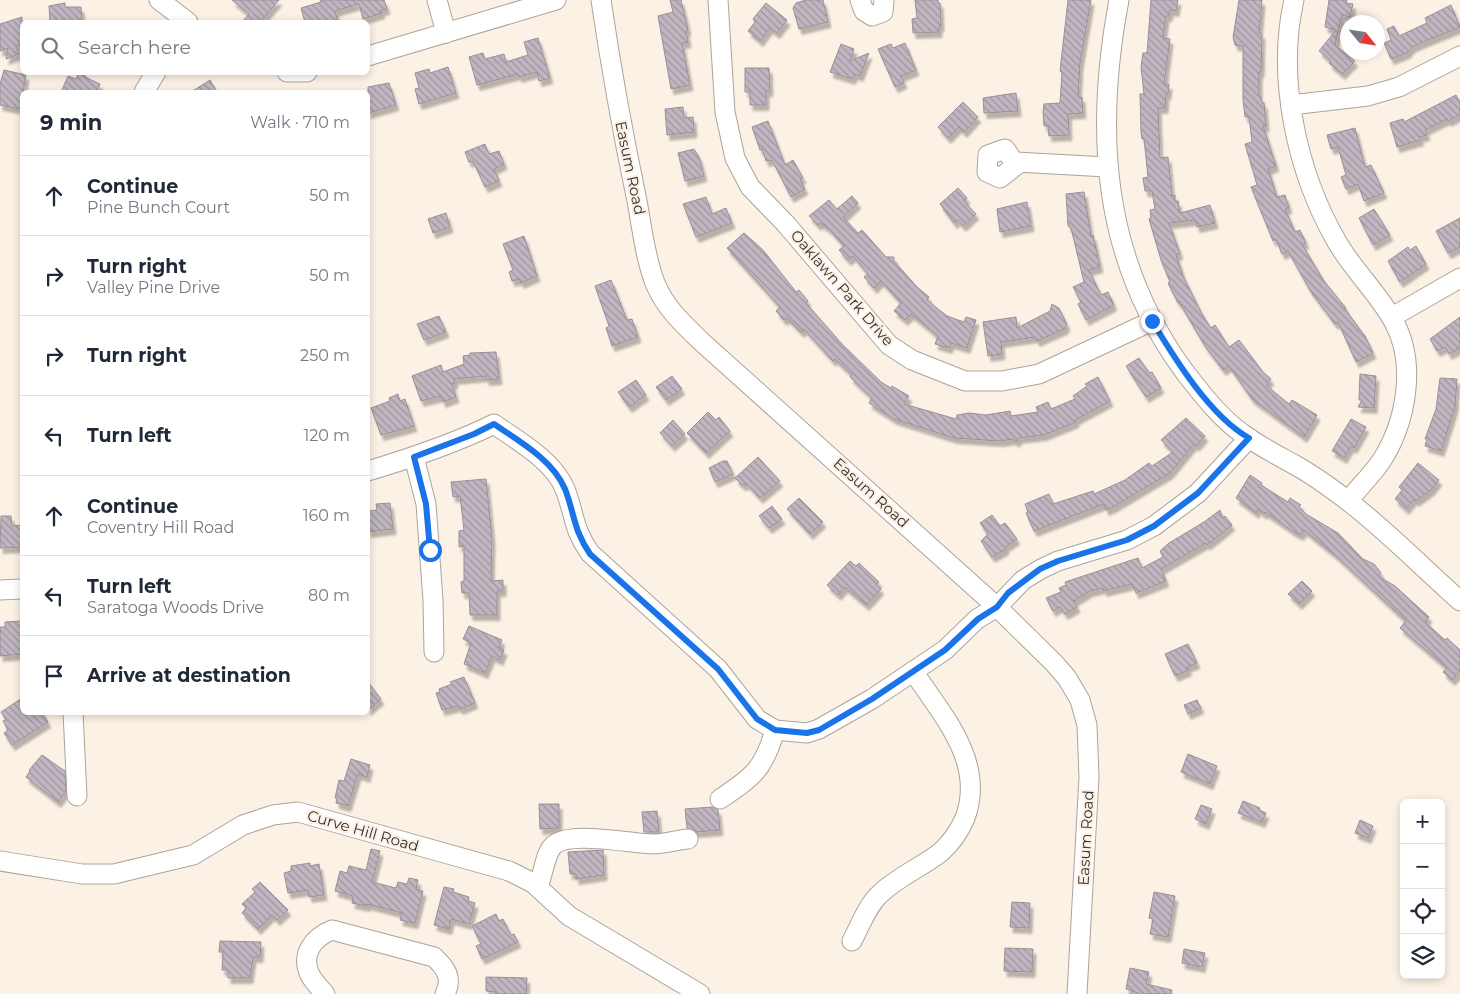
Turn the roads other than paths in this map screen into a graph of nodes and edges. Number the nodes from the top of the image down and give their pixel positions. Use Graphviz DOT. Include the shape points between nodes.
graph roads {
  1 [pos="159,0"];
  2 [pos="437,0"];
  3 [pos="556,0"];
  4 [pos="601,0"];
  5 [pos="718,0"];
  6 [pos="860,0"];
  7 [pos="884,0"];
  8 [pos="1119,0"];
  9 [pos="1294,0"];
  10 [pos="182,20"];
  11 [pos="446,33"];
  12 [pos="370,55"];
  13 [pos="1460,56"];
  14 [pos="154,75"];
  15 [pos="145,90"];
  16 [pos="1291,104"];
  17 [pos="1019,163"];
  18 [pos="1107,167"];
  19 [pos="1460,278"];
  20 [pos="1392,318"];
  21 [pos="1152,321"];
  22 [pos="1249,438"];
  23 [pos="414,457"];
  24 [pos="370,470"];
  25 [pos="1348,501"];
  26 [pos="20,589"];
  27 [pos="0,590"];
  28 [pos="1460,601"];
  29 [pos="997,607"];
  30 [pos="434,652"];
  31 [pos="913,671"];
  32 [pos="73,715"];
  33 [pos="775,730"];
  34 [pos="77,796"];
  35 [pos="720,799"];
  36 [pos="688,839"];
  37 [pos="0,861"];
  38 [pos="538,887"];
  39 [pos="852,941"];
  40 [pos="325,994"];
  41 [pos="445,994"];
  42 [pos="700,994"];
  43 [pos="1077,994"];
  1 -- 10 [label="street"];
  2 -- 11 [label="street"];
  3 -- 11 [label="street"];
  4 -- 29 [label="street, Easum Road" via="617,105 647,254 664,300 675,316 704,344"];
  5 -- 21 [label="street, Oaklawn Park Drive" via="725,112 735,158 750,187 889,345 912,360 966,381 1002,381 1039,374"];
  6 -- 7 [label="street" via="864,12 872,16 883,12"];
  8 -- 18 [label="street" via="1107,97"];
  9 -- 16 [label="street" via="1289,36"];
  11 -- 12 [label="street"];
  13 -- 16 [label="street" via="1423,77 1368,96"];
  14 -- 15 [label="street"];
  16 -- 20 [label="street" via="1301,155 1321,212 1354,269"];
  17 -- 18 [label="street" via="1000,178 987,172 988,155 1006,149 1014,162"];
  18 -- 21 [label="street" via="1122,249"];
  19 -- 20 [label="street"];
  20 -- 25 [label="street" via="1406,364 1400,422 1381,461"];
  21 -- 22 [label="street" via="1194,384"];
  22 -- 25 [label="street"];
  22 -- 29 [label="street" via="1198,493 1168,516 1127,540 1040,569 1008,593"];
  23 -- 24 [label="street"];
  23 -- 30 [label="street" via="426,504"];
  23 -- 33 [label="street" via="494,424 530,450 550,468 564,488 578,536 590,554 718,669 757,719"];
  25 -- 28 [label="street"];
  26 -- 27 [label="street"];
  29 -- 31 [label="street" via="978,619 945,650"];
  29 -- 43 [label="street, Easum Road" via="1043,650 1067,678 1080,700 1087,726 1089,777"];
  31 -- 33 [label="street" via="819,730 797,734"];
  31 -- 39 [label="street" via="964,752 971,772 968,808 954,838 940,852 880,894"];
  32 -- 34 [label="street"];
  33 -- 35 [label="street" via="758,770"];
  36 -- 38 [label="street" via="655,844 601,839 562,840 552,845"];
  37 -- 38 [label="street, Curve Hill Road" via="82,874 114,874 193,855 243,825 298,812 509,871"];
  38 -- 42 [label="street, Curve Hill Road" via="568,916"];
  40 -- 41 [label="street" via="310,975 306,962 318,935 332,930 434,957 445,967 449,979"];
}
